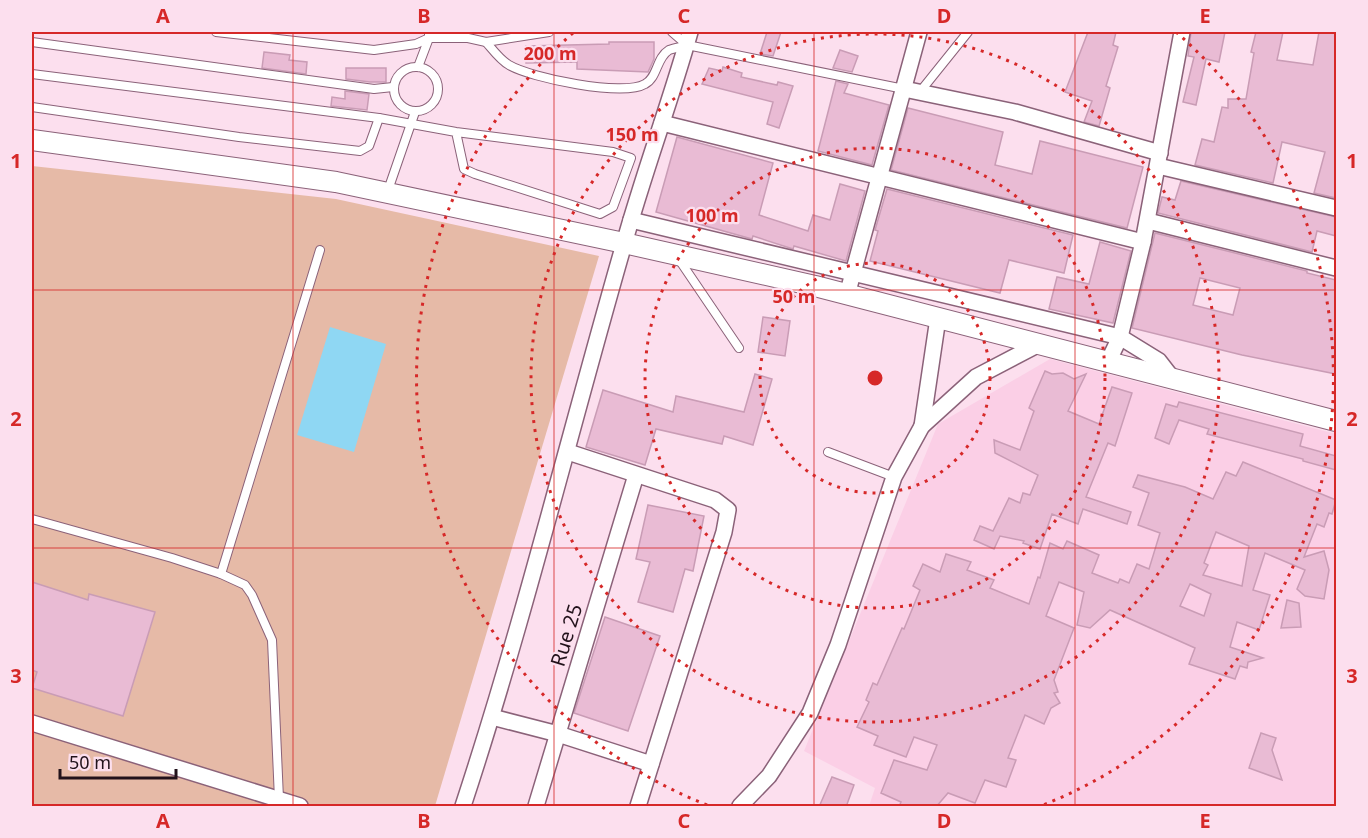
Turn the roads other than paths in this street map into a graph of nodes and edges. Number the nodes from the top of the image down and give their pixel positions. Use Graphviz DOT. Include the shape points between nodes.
graph roads {
  1 [pos="216,32"];
  2 [pos="549,32"];
  3 [pos="672,32"];
  4 [pos="919,32"];
  5 [pos="968,32"];
  6 [pos="1182,32"];
  7 [pos="429,35"];
  8 [pos="688,38"];
  9 [pos="32,42"];
  10 [pos="486,42"];
  11 [pos="418,67"];
  12 [pos="32,74"];
  13 [pos="393,87"];
  14 [pos="904,89"];
  15 [pos="919,93"];
  16 [pos="32,107"];
  17 [pos="415,112"];
  18 [pos="379,118"];
  19 [pos="662,123"];
  20 [pos="411,124"];
  21 [pos="456,132"];
  22 [pos="32,140"];
  23 [pos="631,158"];
  24 [pos="1159,160"];
  25 [pos="649,164"];
  26 [pos="879,177"];
  27 [pos="387,193"];
  28 [pos="1336,208"];
  29 [pos="631,220"];
  30 [pos="1148,221"];
  31 [pos="1143,242"];
  32 [pos="624,243"];
  33 [pos="320,250"];
  34 [pos="676,255"];
  35 [pos="1336,268"];
  36 [pos="853,272"];
  37 [pos="847,295"];
  38 [pos="938,318"];
  39 [pos="1120,337"];
  40 [pos="1040,344"];
  41 [pos="739,348"];
  42 [pos="1108,362"];
  43 [pos="1173,379"];
  44 [pos="1336,421"];
  45 [pos="922,426"];
  46 [pos="568,452"];
  47 [pos="828,452"];
  48 [pos="636,475"];
  49 [pos="894,477"];
  50 [pos="32,519"];
  51 [pos="221,574"];
  52 [pos="492,717"];
  53 [pos="32,723"];
  54 [pos="558,734"];
  55 [pos="651,764"];
  56 [pos="279,799"];
  57 [pos="300,807"];
  58 [pos="463,807"];
  59 [pos="536,807"];
  60 [pos="638,807"];
  61 [pos="740,807"];
  1 -- 7 [label="lane" via="374,50 416,44"];
  2 -- 10 [label="lane"];
  3 -- 8 [label="lane"];
  4 -- 14 [label="street"];
  5 -- 15 [label="lane"];
  6 -- 24 [label="street"];
  7 -- 10 [label="lane"];
  7 -- 11 [label="lane"];
  8 -- 10 [label="lane" via="668,51 652,79 643,86 613,88 563,83 519,70 507,64"];
  8 -- 14 [label="lane"];
  8 -- 19 [label="street"];
  9 -- 13 [label="lane" via="374,89"];
  11 -- 13 [label="lane" via="401,72"];
  11 -- 17 [label="lane" via="432,73 439,91 434,103"];
  12 -- 18 [label="lane"];
  13 -- 17 [label="lane" via="397,102"];
  14 -- 15 [label="street"];
  14 -- 26 [label="street"];
  15 -- 24 [label="street" via="1015,112"];
  16 -- 18 [label="lane" via="360,151 369,146"];
  17 -- 20 [label="lane"];
  18 -- 20 [label="lane"];
  19 -- 25 [label="street"];
  19 -- 26 [label="street"];
  20 -- 21 [label="lane"];
  20 -- 27 [label="lane"];
  21 -- 23 [label="lane" via="613,152"];
  21 -- 23 [label="lane" via="465,169 470,172 600,214 613,207"];
  22 -- 27 [label="street" via="336,182"];
  23 -- 25 [label="lane"];
  24 -- 28 [label="street"];
  24 -- 30 [label="street"];
  25 -- 29 [label="street"];
  26 -- 31 [label="street"];
  26 -- 36 [label="street"];
  27 -- 32 [label="street"];
  29 -- 32 [label="street"];
  29 -- 36 [label="street"];
  30 -- 31 [label="street"];
  30 -- 35 [label="street"];
  31 -- 39 [label="street"];
  32 -- 34 [label="street"];
  32 -- 46 [label="street"];
  33 -- 51 [label="lane"];
  34 -- 37 [label="street"];
  34 -- 41 [label="lane"];
  36 -- 37 [label="street"];
  36 -- 39 [label="street"];
  37 -- 38 [label="street"];
  38 -- 40 [label="street"];
  38 -- 45 [label="street"];
  39 -- 42 [label="street"];
  39 -- 43 [label="street" via="1159,361"];
  40 -- 42 [label="street"];
  40 -- 45 [label="street" via="976,377"];
  42 -- 43 [label="street"];
  43 -- 44 [label="street"];
  45 -- 49 [label="street"];
  46 -- 48 [label="street"];
  46 -- 52 [label="street"];
  47 -- 49 [label="lane"];
  48 -- 54 [label="street, Rue 25"];
  48 -- 55 [label="street" via="715,500 728,510"];
  49 -- 61 [label="street" via="838,645 810,713 769,776"];
  50 -- 51 [label="lane"];
  51 -- 56 [label="lane" via="245,585 272,640"];
  52 -- 54 [label="street"];
  52 -- 58 [label="street"];
  53 -- 56 [label="street"];
  54 -- 55 [label="street"];
  54 -- 59 [label="street, Rue 25"];
  55 -- 60 [label="street"];
  56 -- 57 [label="street"];
}
